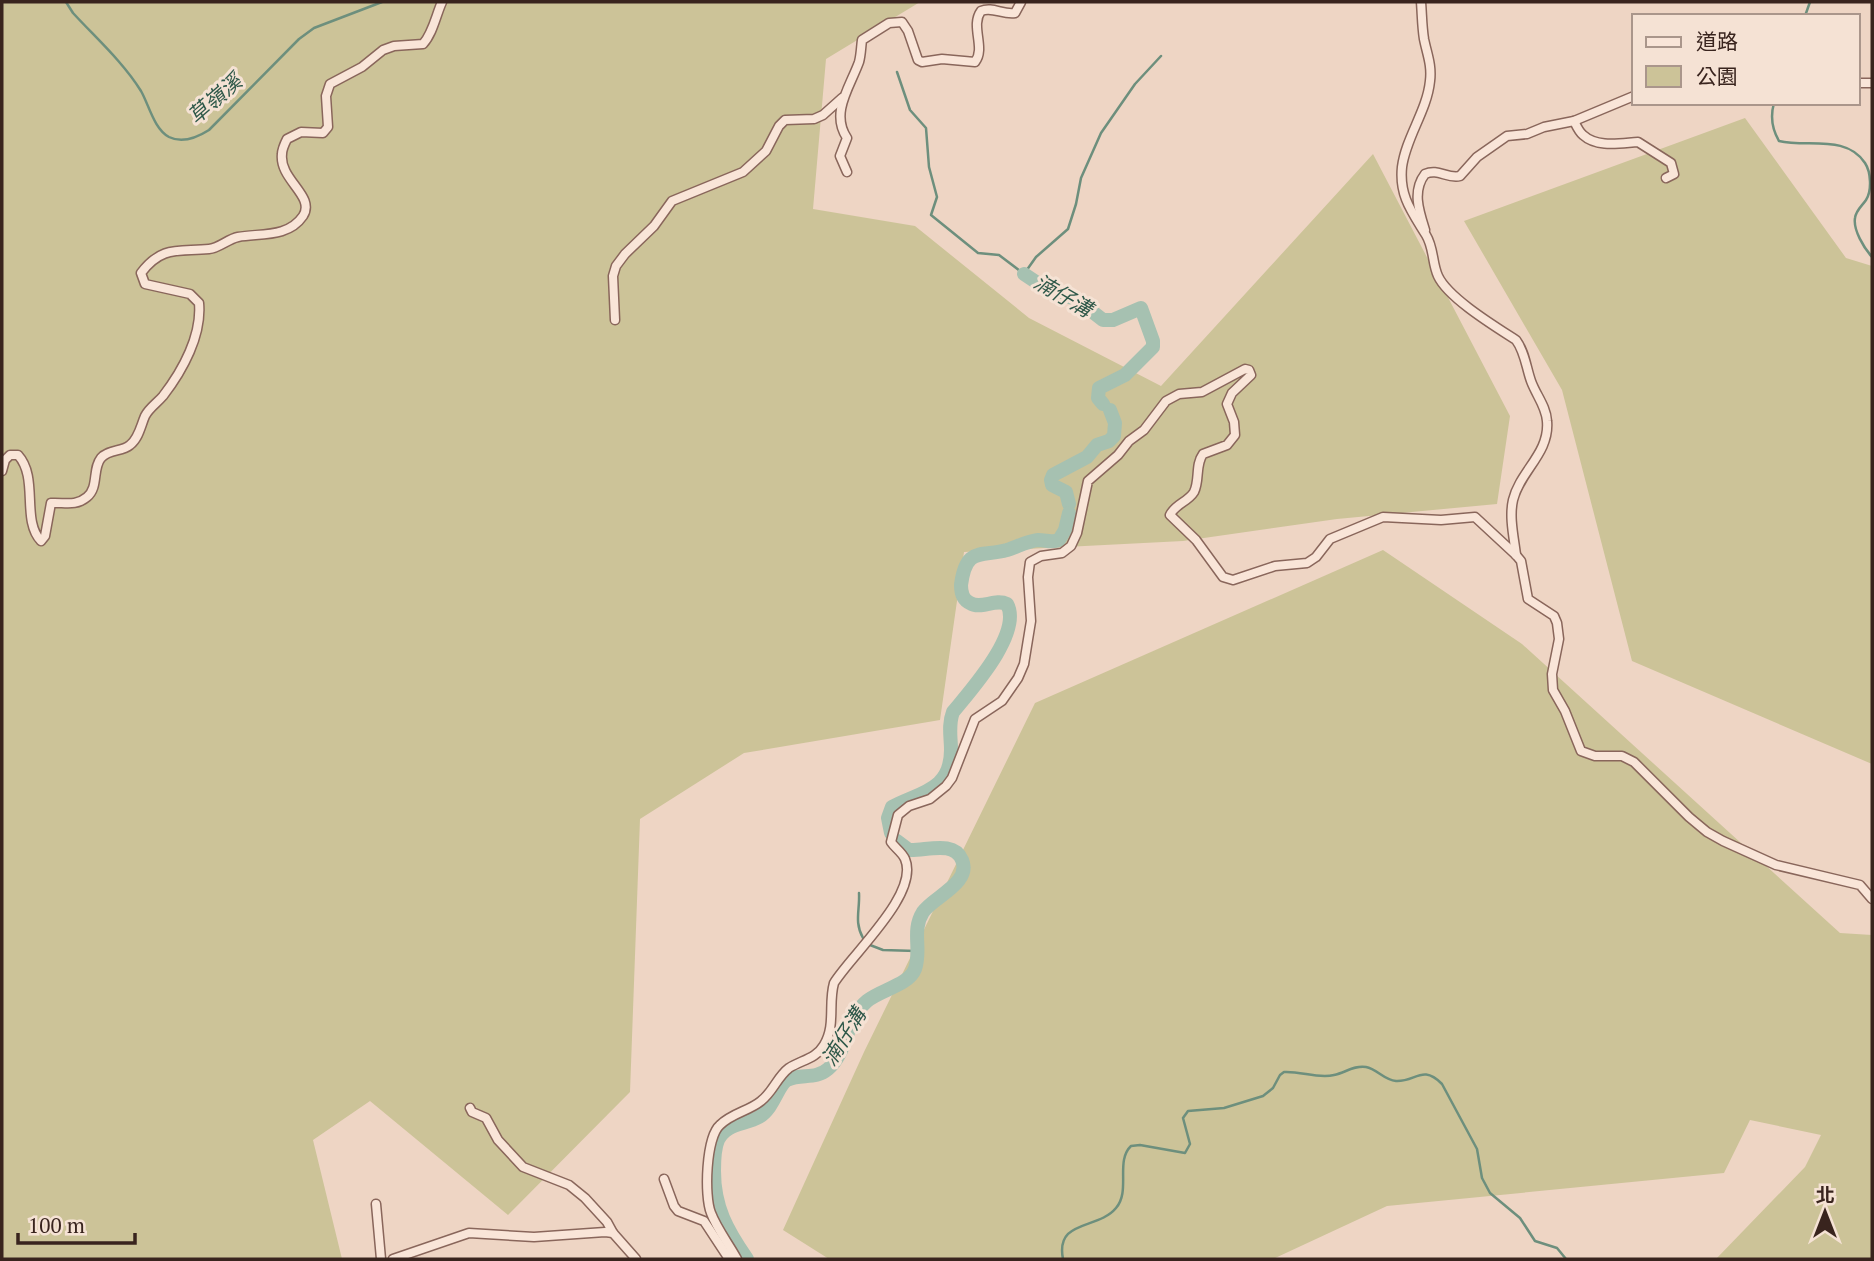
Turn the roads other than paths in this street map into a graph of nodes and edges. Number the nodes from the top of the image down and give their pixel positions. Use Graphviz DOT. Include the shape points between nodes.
graph roads {
  1 [pos="442,2"];
  2 [pos="1021,2"];
  3 [pos="1421,2"];
  4 [pos="1632,97"];
  5 [pos="842,98"];
  6 [pos="1574,121"];
  7 [pos="847,172"];
  8 [pos="1666,178"];
  9 [pos="1427,236"];
  10 [pos="615,320"];
  11 [pos="2,471"];
  12 [pos="1517,555"];
  13 [pos="1872,899"];
  14 [pos="470,1108"];
  15 [pos="664,1179"];
  16 [pos="376,1204"];
  17 [pos="613,1233"];
  18 [pos="380,1259"];
  19 [pos="393,1259"];
  20 [pos="636,1259"];
  21 [pos="729,1259"];
  22 [pos="737,1259"];
  1 -- 11 [label="street" via="423,44 383,50 330,84 328,127 323,133 301,132 287,139 282,163 307,205 292,227 273,234 236,237 211,249 172,250 141,273 145,284 190,294 199,303 200,325 179,371 130,445 103,456 89,495 70,505 51,503 41,541 34,526 23,461 10,455"];
  2 -- 5 [label="street" via="1015,13 981,11 979,55 970,63 949,59 922,62 902,22 889,23 862,40 859,61"];
  3 -- 9 [label="street" via="1431,64 1429,93 1406,150 1402,185 1406,203"];
  4 -- 6 [label="street"];
  5 -- 7 [label="street" via="841,121 848,138 840,156"];
  5 -- 10 [label="street" via="814,119 785,120 766,151 743,172 672,201 616,266"];
  6 -- 8 [label="street" via="1590,139 1643,144 1671,163 1674,174"];
  6 -- 9 [label="street" via="1507,136 1460,176 1425,174 1418,202"];
  9 -- 12 [label="street" via="1444,285 1521,347 1545,410 1547,435 1542,449 1513,499"];
  12 -- 13 [label="street" via="1528,599 1557,623 1553,690 1581,751 1634,762 1689,817 1723,841 1776,865 1860,885"];
  12 -- 22 [label="street" via="1475,517 1392,516 1330,539 1307,564 1275,566 1227,579 1170,515 1196,489 1203,454 1232,441 1236,428 1228,400 1251,372 1245,369 1202,392 1179,394 1166,401 1144,430 1088,481 1071,546 1030,562 1031,621 1024,664 1002,701 975,719 953,778 930,799 898,815 891,842 905,860 905,883 878,929 834,983 824,1045 783,1073 758,1104 713,1132 708,1154 709,1209"];
  14 -- 17 [label="street" via="486,1118 498,1140 523,1167 569,1185"];
  15 -- 21 [label="street" via="674,1206 681,1214 704,1221"];
  16 -- 18 [label="street"];
  17 -- 19 [label="street" via="534,1237 469,1233"];
  17 -- 20 [label="street"];
}
